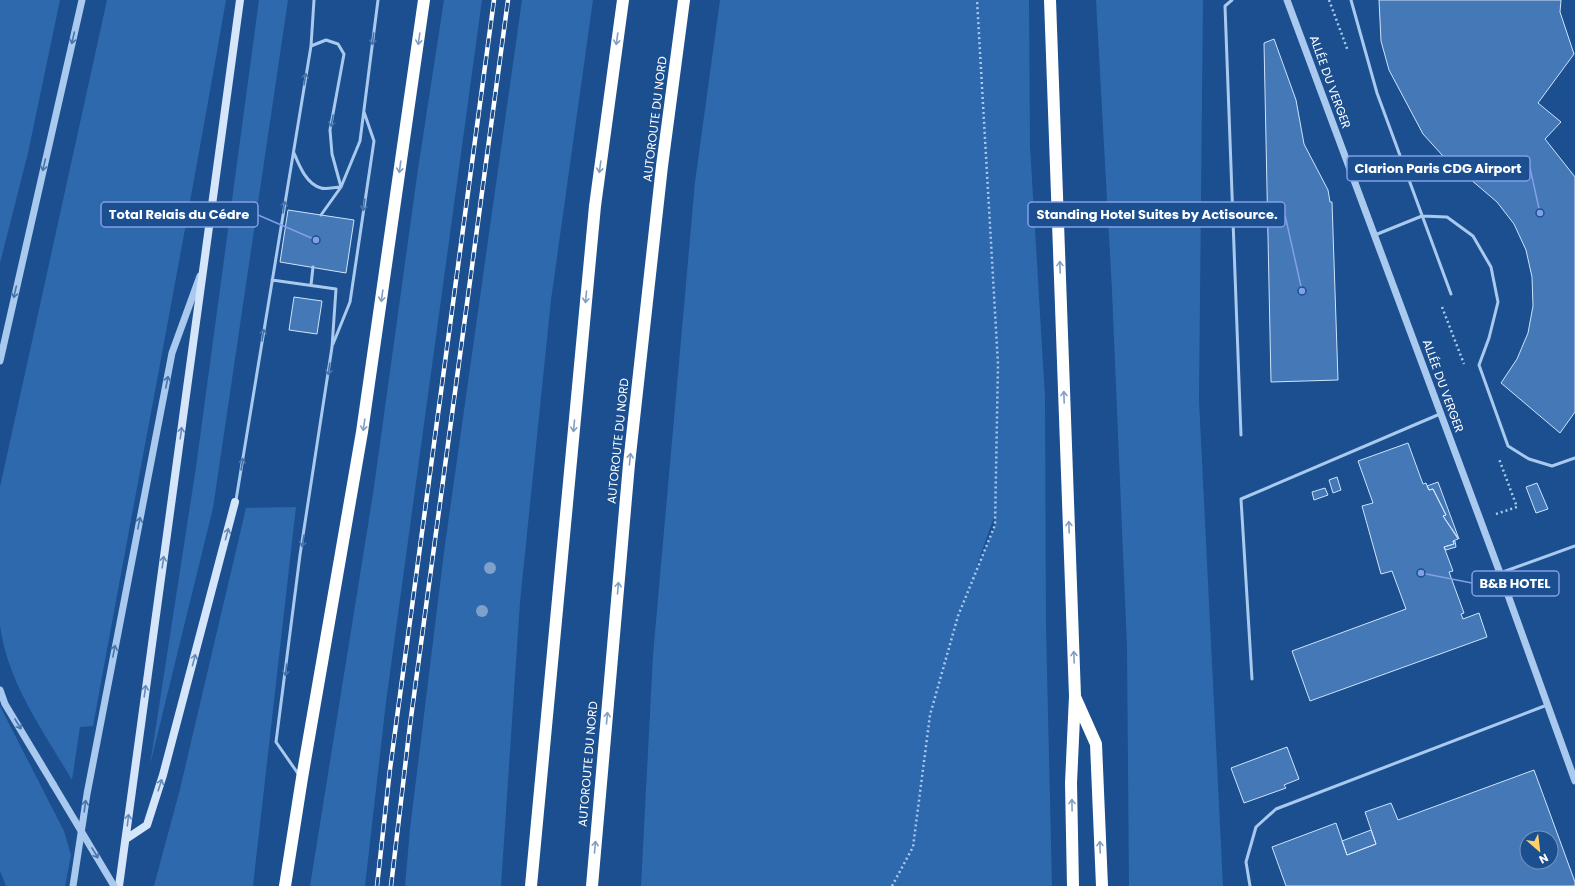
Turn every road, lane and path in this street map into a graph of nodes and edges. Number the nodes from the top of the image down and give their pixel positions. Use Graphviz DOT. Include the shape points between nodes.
graph roads {
  1 [pos="82,0"];
  2 [pos="240,0"];
  3 [pos="314,0"];
  4 [pos="378,0"];
  5 [pos="424,0"];
  6 [pos="623,0"];
  7 [pos="684,0"];
  8 [pos="977,0"];
  9 [pos="1050,0"];
  10 [pos="1232,0"];
  11 [pos="1287,0"];
  12 [pos="1351,0"];
  13 [pos="311,46"];
  14 [pos="364,112"];
  15 [pos="293,151"];
  16 [pos="341,187"];
  17 [pos="322,215"];
  18 [pos="1422,216"];
  19 [pos="1375,235"];
  20 [pos="205,263"];
  21 [pos="313,267"];
  22 [pos="272,280"];
  23 [pos="311,285"];
  24 [pos="1451,294"];
  25 [pos="332,347"];
  26 [pos="0,361"];
  27 [pos="1441,413"];
  28 [pos="1241,435"];
  29 [pos="1575,458"];
  30 [pos="235,502"];
  31 [pos="1575,546"];
  32 [pos="1500,572"];
  33 [pos="1252,679"];
  34 [pos="0,690"];
  35 [pos="1075,696"];
  36 [pos="1547,705"];
  37 [pos="302,778"];
  38 [pos="1575,781"];
  39 [pos="126,839"];
  40 [pos="73,886"];
  41 [pos="114,886"];
  42 [pos="120,886"];
  43 [pos="285,886"];
  44 [pos="531,886"];
  45 [pos="592,886"];
  46 [pos="892,886"];
  47 [pos="1073,886"];
  48 [pos="1102,886"];
  49 [pos="1250,886"];
  1 -- 26 [label="street, one-way"];
  2 -- 20 [label="main road"];
  3 -- 13 [label="lane"];
  4 -- 14 [label="lane, one-way"];
  5 -- 37 [label="highway, one-way" via="362,432"];
  6 -- 44 [label="highway, one-way" via="595,206"];
  45 -- 7 [label="highway, AUTOROUTE DU NORD, one-way" via="630,456 662,166"];
  8 -- 46 [label="path" via="998,364 995,525 958,616 934,699 913,847"];
  35 -- 9 [label="highway, one-way"];
  10 -- 28 [label="lane" via="1225,6"];
  11 -- 19 [label="street, ALLÉE DU VERGER"];
  12 -- 18 [label="lane" via="1377,93"];
  15 -- 13 [label="lane, one-way"];
  13 -- 16 [label="lane, one-way" via="326,40 338,44 344,54 330,130 332,154"];
  14 -- 16 [label="lane" via="360,141"];
  14 -- 25 [label="lane, one-way" via="374,141 350,302"];
  15 -- 16 [label="lane" via="311,183 322,188"];
  22 -- 15 [label="lane, one-way"];
  16 -- 17 [label="lane"];
  18 -- 19 [label="lane"];
  18 -- 24 [label="lane"];
  18 -- 29 [label="lane" via="1447,217 1473,236 1490,267 1498,302 1479,365 1508,446 1529,459 1552,466"];
  19 -- 27 [label="street, ALLÉE DU VERGER"];
  39 -- 20 [label="main road, one-way" via="140,722"];
  40 -- 20 [label="street, one-way" via="87,794 172,353"];
  21 -- 23 [label="lane"];
  22 -- 23 [label="lane"];
  30 -- 22 [label="lane, one-way"];
  23 -- 25 [label="lane" via="336,289"];
  25 -- 37 [label="lane, one-way" via="300,555 276,742"];
  27 -- 32 [label="street, ALLÉE DU VERGER"];
  27 -- 33 [label="lane" via="1241,498"];
  39 -- 30 [label="main road, one-way" via="147,825 165,768"];
  31 -- 32 [label="lane"];
  32 -- 36 [label="street, ALLÉE DU VERGER"];
  34 -- 41 [label="street, one-way, bridge" via="5,704"];
  47 -- 35 [label="highway, one-way" via="1071,783"];
  48 -- 35 [label="highway, one-way" via="1096,744"];
  36 -- 38 [label="street, ALLÉE DU VERGER"];
  36 -- 49 [label="lane" via="1276,809 1256,827 1246,862"];
  37 -- 43 [label="highway"];
  39 -- 42 [label="main road"];
}
